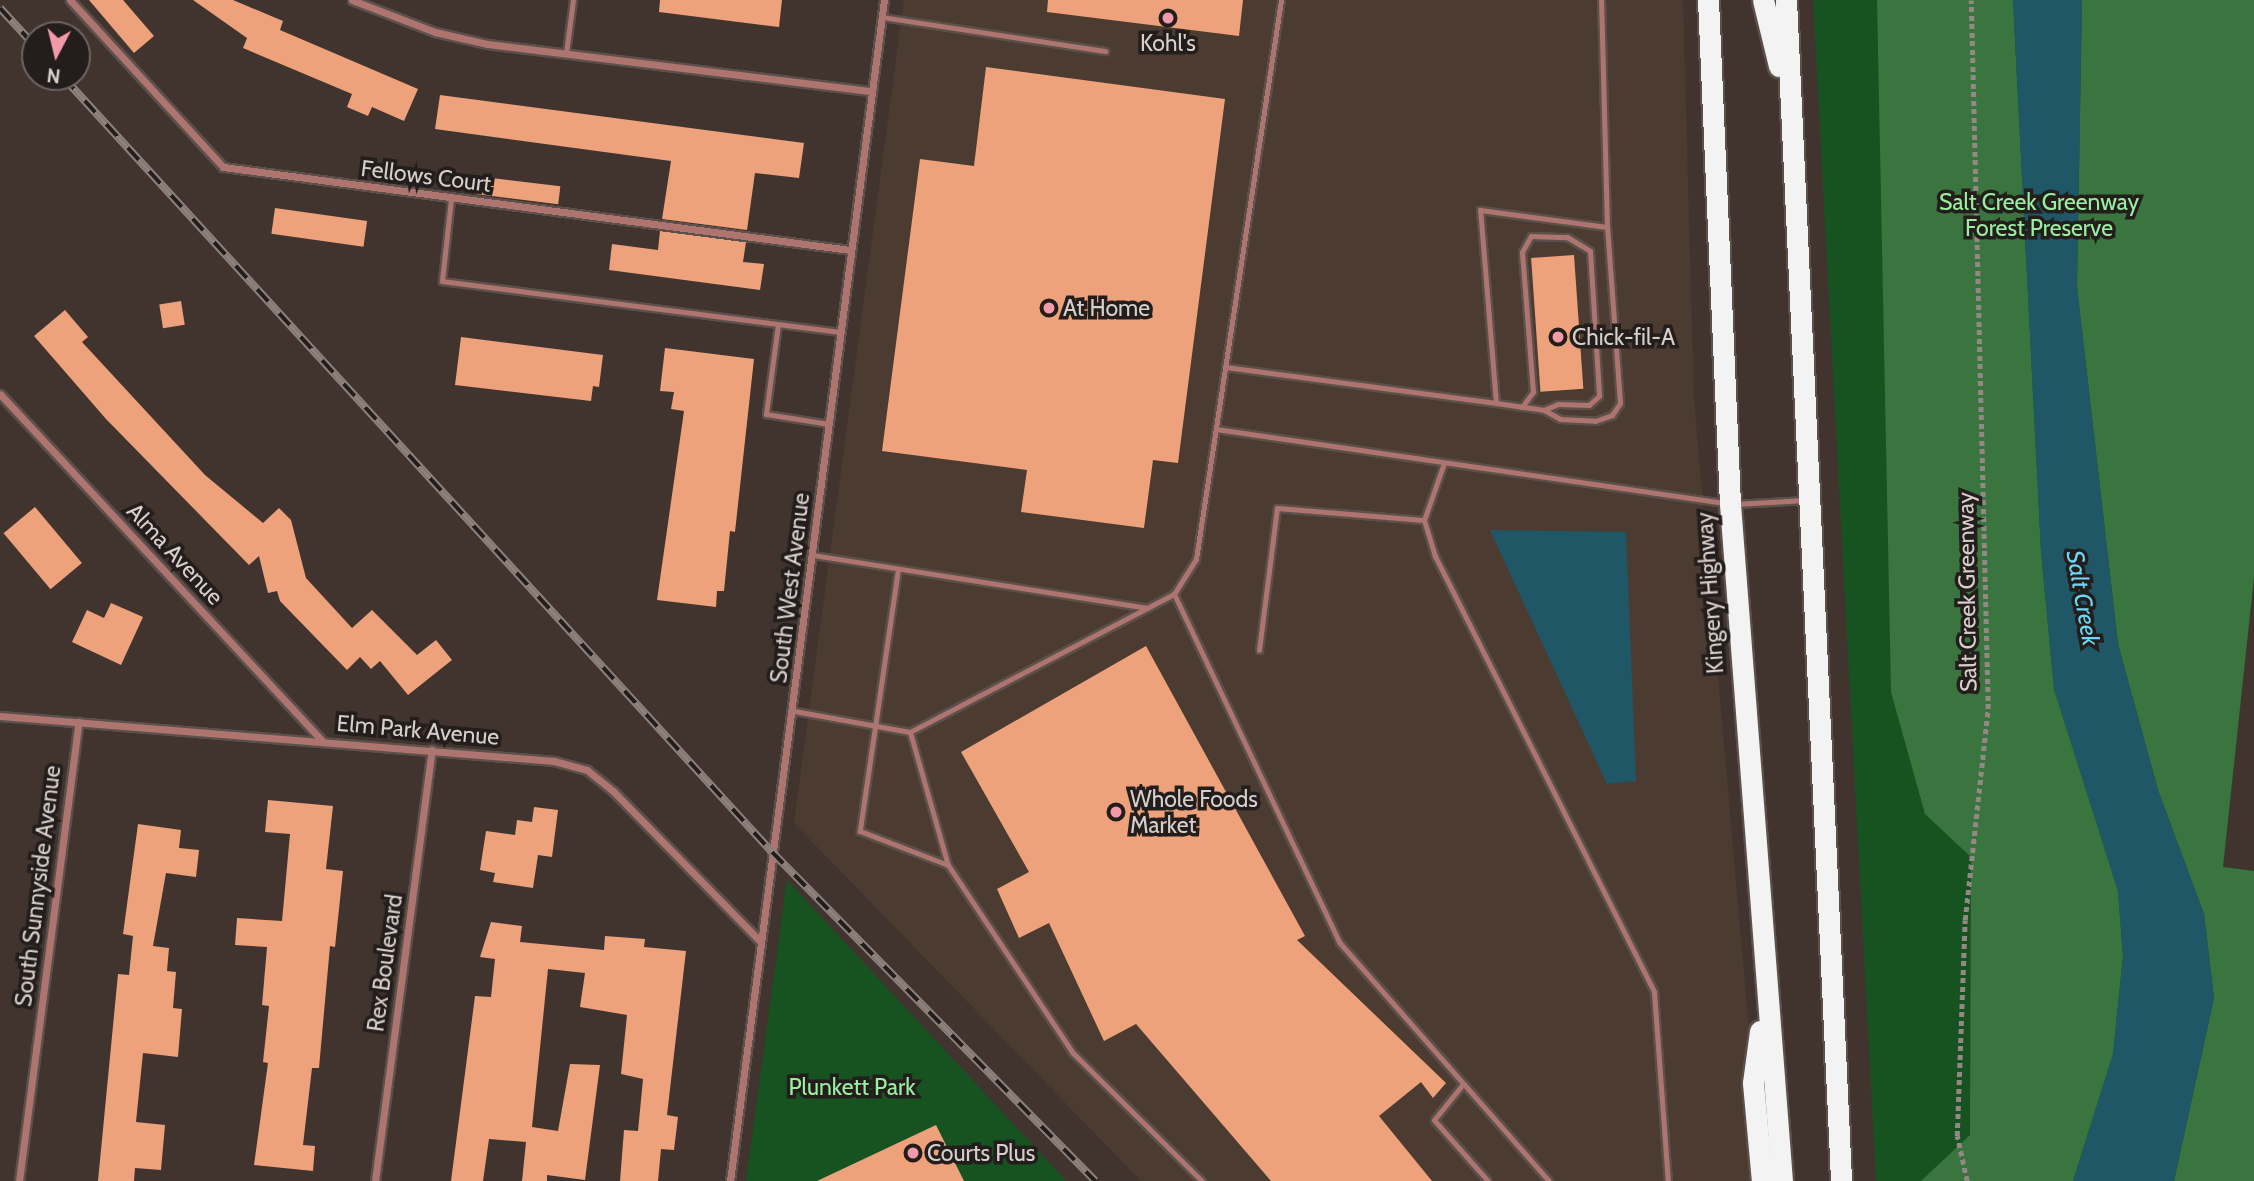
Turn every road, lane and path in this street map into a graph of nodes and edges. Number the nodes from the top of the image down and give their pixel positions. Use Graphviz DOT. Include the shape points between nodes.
graph roads {
  1 [pos="70,0"];
  2 [pos="352,0"];
  3 [pos="573,0"];
  4 [pos="884,0"];
  5 [pos="1281,0"];
  6 [pos="1601,0"];
  7 [pos="1708,0"];
  8 [pos="1763,0"];
  9 [pos="1786,0"];
  10 [pos="1971,0"];
  11 [pos="882,17"];
  12 [pos="1105,51"];
  13 [pos="566,53"];
  14 [pos="872,91"];
  15 [pos="1788,102"];
  16 [pos="451,199"];
  17 [pos="1607,227"];
  18 [pos="850,250"];
  19 [pos="778,324"];
  20 [pos="840,332"];
  21 [pos="1226,367"];
  22 [pos="0,394"];
  23 [pos="1496,403"];
  24 [pos="1522,407"];
  25 [pos="1545,410"];
  26 [pos="829,424"];
  27 [pos="1216,429"];
  28 [pos="1444,463"];
  29 [pos="1806,500"];
  30 [pos="1730,504"];
  31 [pos="1424,520"];
  32 [pos="813,555"];
  33 [pos="898,569"];
  34 [pos="1174,594"];
  35 [pos="1147,608"];
  36 [pos="1259,650"];
  37 [pos="794,711"];
  38 [pos="0,716"];
  39 [pos="79,722"];
  40 [pos="875,726"];
  41 [pos="910,732"];
  42 [pos="322,741"];
  43 [pos="432,750"];
  44 [pos="948,865"];
  45 [pos="761,942"];
  46 [pos="1765,984"];
  47 [pos="1462,1084"];
  48 [pos="19,1181"];
  49 [pos="375,1181"];
  50 [pos="730,1181"];
  51 [pos="1202,1181"];
  52 [pos="1488,1181"];
  53 [pos="1549,1181"];
  54 [pos="1668,1181"];
  55 [pos="1762,1181"];
  56 [pos="1782,1181"];
  57 [pos="1841,1181"];
  58 [pos="1967,1181"];
  1 -- 16 [label="street, Fellows Court" via="223,167"];
  2 -- 13 [label="street" via="435,32"];
  3 -- 13 [label="lane"];
  4 -- 11 [label="street, South West Avenue"];
  5 -- 21 [label="lane"];
  6 -- 17 [label="lane"];
  7 -- 30 [label="highway, Kingery Highway"];
  8 -- 15 [label="highway"];
  9 -- 15 [label="highway"];
  10 -- 58 [label="path, Salt Creek Greenway" via="1988,709 1965,920 1957,1136"];
  11 -- 12 [label="lane"];
  11 -- 14 [label="street, South West Avenue"];
  13 -- 14 [label="street"];
  14 -- 18 [label="street, South West Avenue"];
  15 -- 29 [label="highway"];
  16 -- 18 [label="street, Fellows Court"];
  16 -- 19 [label="lane" via="442,281"];
  17 -- 23 [label="lane" via="1480,210"];
  17 -- 25 [label="lane" via="1620,403 1612,415 1595,421 1560,419"];
  18 -- 20 [label="street, South West Avenue"];
  19 -- 20 [label="lane"];
  19 -- 26 [label="lane" via="766,414"];
  20 -- 26 [label="street, South West Avenue"];
  21 -- 23 [label="lane"];
  21 -- 27 [label="lane"];
  22 -- 42 [label="street, Alma Avenue"];
  23 -- 24 [label="lane"];
  24 -- 25 [label="lane"];
  24 -- 25 [label="lane" via="1532,392 1522,252 1531,236 1567,237 1590,251 1599,396 1590,405 1558,404"];
  26 -- 32 [label="street, South West Avenue"];
  27 -- 28 [label="lane"];
  27 -- 34 [label="lane" via="1196,559"];
  28 -- 30 [label="lane"];
  28 -- 31 [label="lane"];
  29 -- 30 [label="lane"];
  29 -- 57 [label="highway"];
  30 -- 46 [label="highway, Kingery Highway"];
  31 -- 36 [label="lane" via="1277,508"];
  31 -- 54 [label="lane" via="1435,555 1654,992"];
  32 -- 33 [label="lane"];
  32 -- 37 [label="street, South West Avenue"];
  33 -- 35 [label="lane"];
  33 -- 40 [label="lane"];
  34 -- 35 [label="lane"];
  34 -- 47 [label="lane" via="1339,942"];
  35 -- 41 [label="lane"];
  37 -- 40 [label="lane"];
  37 -- 45 [label="street, South West Avenue"];
  38 -- 39 [label="street, Elm Park Avenue"];
  39 -- 42 [label="street, Elm Park Avenue"];
  39 -- 48 [label="street, South Sunnyside Avenue"];
  40 -- 41 [label="lane"];
  40 -- 44 [label="lane" via="860,831"];
  41 -- 44 [label="lane"];
  42 -- 43 [label="street, Elm Park Avenue"];
  43 -- 45 [label="street, Elm Park Avenue" via="554,761 587,770"];
  43 -- 49 [label="street, Rex Boulevard"];
  44 -- 51 [label="lane" via="1073,1053"];
  45 -- 50 [label="street, South West Avenue"];
  46 -- 55 [label="highway" via="1754,1083"];
  46 -- 56 [label="highway, Kingery Highway"];
  47 -- 52 [label="lane" via="1434,1120"];
  47 -- 53 [label="lane"];
}
